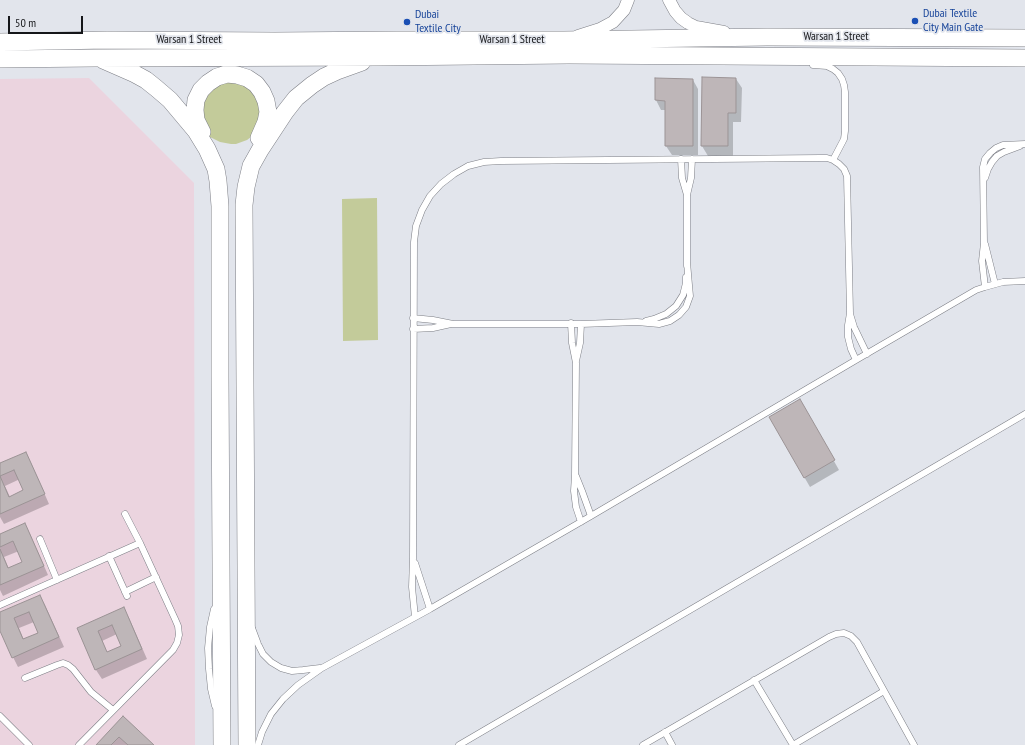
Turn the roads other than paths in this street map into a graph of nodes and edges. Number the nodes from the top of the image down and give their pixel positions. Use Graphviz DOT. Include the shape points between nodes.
graph roads {
  1 [pos="628,0"];
  2 [pos="669,0"];
  3 [pos="767,37"];
  4 [pos="1025,38"];
  5 [pos="564,40"];
  6 [pos="0,42"];
  7 [pos="769,56"];
  8 [pos="380,57"];
  9 [pos="95,58"];
  10 [pos="1025,58"];
  11 [pos="0,59"];
  12 [pos="790,63"];
  13 [pos="805,64"];
  14 [pos="1025,145"];
  15 [pos="692,159"];
  16 [pos="681,160"];
  17 [pos="833,160"];
  18 [pos="251,166"];
  19 [pos="216,169"];
  20 [pos="687,195"];
  21 [pos="984,243"];
  22 [pos="687,262"];
  23 [pos="1025,281"];
  24 [pos="995,284"];
  25 [pos="985,287"];
  26 [pos="850,313"];
  27 [pos="413,318"];
  28 [pos="637,322"];
  29 [pos="453,324"];
  30 [pos="571,324"];
  31 [pos="581,324"];
  32 [pos="413,329"];
  33 [pos="867,354"];
  34 [pos="856,360"];
  35 [pos="576,363"];
  36 [pos="1025,414"];
  37 [pos="576,475"];
  38 [pos="126,514"];
  39 [pos="591,516"];
  40 [pos="580,522"];
  41 [pos="40,539"];
  42 [pos="140,543"];
  43 [pos="109,556"];
  44 [pos="414,558"];
  45 [pos="156,577"];
  46 [pos="57,580"];
  47 [pos="0,605"];
  48 [pos="430,609"];
  49 [pos="247,614"];
  50 [pos="415,617"];
  51 [pos="322,668"];
  52 [pos="26,678"];
  53 [pos="754,680"];
  54 [pos="884,691"];
  55 [pos="113,710"];
  56 [pos="0,716"];
  57 [pos="665,732"];
  58 [pos="222,737"];
  59 [pos="30,745"];
  60 [pos="79,745"];
  61 [pos="247,745"];
  62 [pos="258,745"];
  63 [pos="459,745"];
  64 [pos="643,745"];
  65 [pos="672,745"];
  66 [pos="793,745"];
  67 [pos="914,745"];
  1 -- 5 [label="street" via="619,17 607,26"];
  2 -- 3 [label="street" via="681,18 696,27"];
  3 -- 4 [label="street, Warsan 1 Street"];
  3 -- 5 [label="street, Warsan 1 Street"];
  5 -- 6 [label="street, Warsan 1 Street"];
  7 -- 8 [label="street, Warsan 1 Street"];
  7 -- 10 [label="street, Warsan 1 Street"];
  7 -- 12 [label="lane"];
  8 -- 9 [label="street, Warsan 1 Street"];
  8 -- 18 [label="street" via="337,70 305,90 285,112"];
  9 -- 11 [label="street, Warsan 1 Street"];
  9 -- 19 [label="street" via="135,74 170,100 196,131"];
  13 -- 17 [label="lane" via="833,69 844,85 844,139"];
  14 -- 21 [label="lane" via="997,156 988,169 984,184"];
  15 -- 16 [label="lane"];
  15 -- 17 [label="lane"];
  15 -- 20 [label="lane"];
  16 -- 20 [label="lane" via="682,178"];
  16 -- 27 [label="lane" via="484,162 468,166 454,174 430,196 416,226"];
  17 -- 26 [label="lane" via="844,169 847,176"];
  18 -- 19 [label="street" via="256,145 266,122 266,101 256,84 247,78 227,74 208,82 196,100 196,120 214,158"];
  18 -- 49 [label="street" via="244,205"];
  19 -- 58 [label="street" via="220,194"];
  20 -- 22 [label="lane"];
  21 -- 24 [label="lane"];
  21 -- 25 [label="lane" via="982,261"];
  22 -- 28 [label="lane" via="686,283 683,295 676,306 654,319"];
  22 -- 28 [label="lane" via="690,296 686,307 670,321 659,324"];
  23 -- 24 [label="lane"];
  24 -- 25 [label="lane"];
  25 -- 33 [label="lane"];
  26 -- 33 [label="lane"];
  26 -- 34 [label="lane" via="848,337"];
  27 -- 29 [label="lane"];
  27 -- 32 [label="lane"];
  28 -- 31 [label="lane"];
  29 -- 30 [label="lane"];
  29 -- 32 [label="lane"];
  30 -- 31 [label="lane"];
  30 -- 35 [label="lane"];
  31 -- 35 [label="lane"];
  32 -- 44 [label="lane"];
  33 -- 34 [label="lane"];
  34 -- 39 [label="lane"];
  35 -- 37 [label="lane"];
  36 -- 63 [label="lane"];
  37 -- 39 [label="lane"];
  37 -- 40 [label="lane" via="575,499"];
  38 -- 42 [label="lane"];
  39 -- 40 [label="lane"];
  40 -- 48 [label="lane"];
  41 -- 46 [label="lane"];
  42 -- 43 [label="lane"];
  42 -- 45 [label="lane"];
  43 -- 45 [label="lane" via="126,594"];
  43 -- 46 [label="lane"];
  44 -- 48 [label="lane"];
  44 -- 50 [label="lane" via="412,587"];
  45 -- 55 [label="lane" via="178,626 177,643"];
  46 -- 47 [label="lane"];
  48 -- 50 [label="lane"];
  49 -- 51 [label="lane" via="263,654 271,662 292,671"];
  49 -- 61 [label="street"];
  50 -- 51 [label="lane"];
  51 -- 62 [label="lane" via="283,699 271,714"];
  52 -- 55 [label="lane" via="62,663 68,665 91,692"];
  53 -- 54 [label="lane" via="836,634 844,633 857,642"];
  53 -- 57 [label="lane"];
  53 -- 66 [label="lane"];
  54 -- 66 [label="lane"];
  54 -- 67 [label="lane"];
  55 -- 60 [label="lane"];
  56 -- 59 [label="lane"];
  57 -- 64 [label="lane"];
  57 -- 65 [label="lane"];
}
